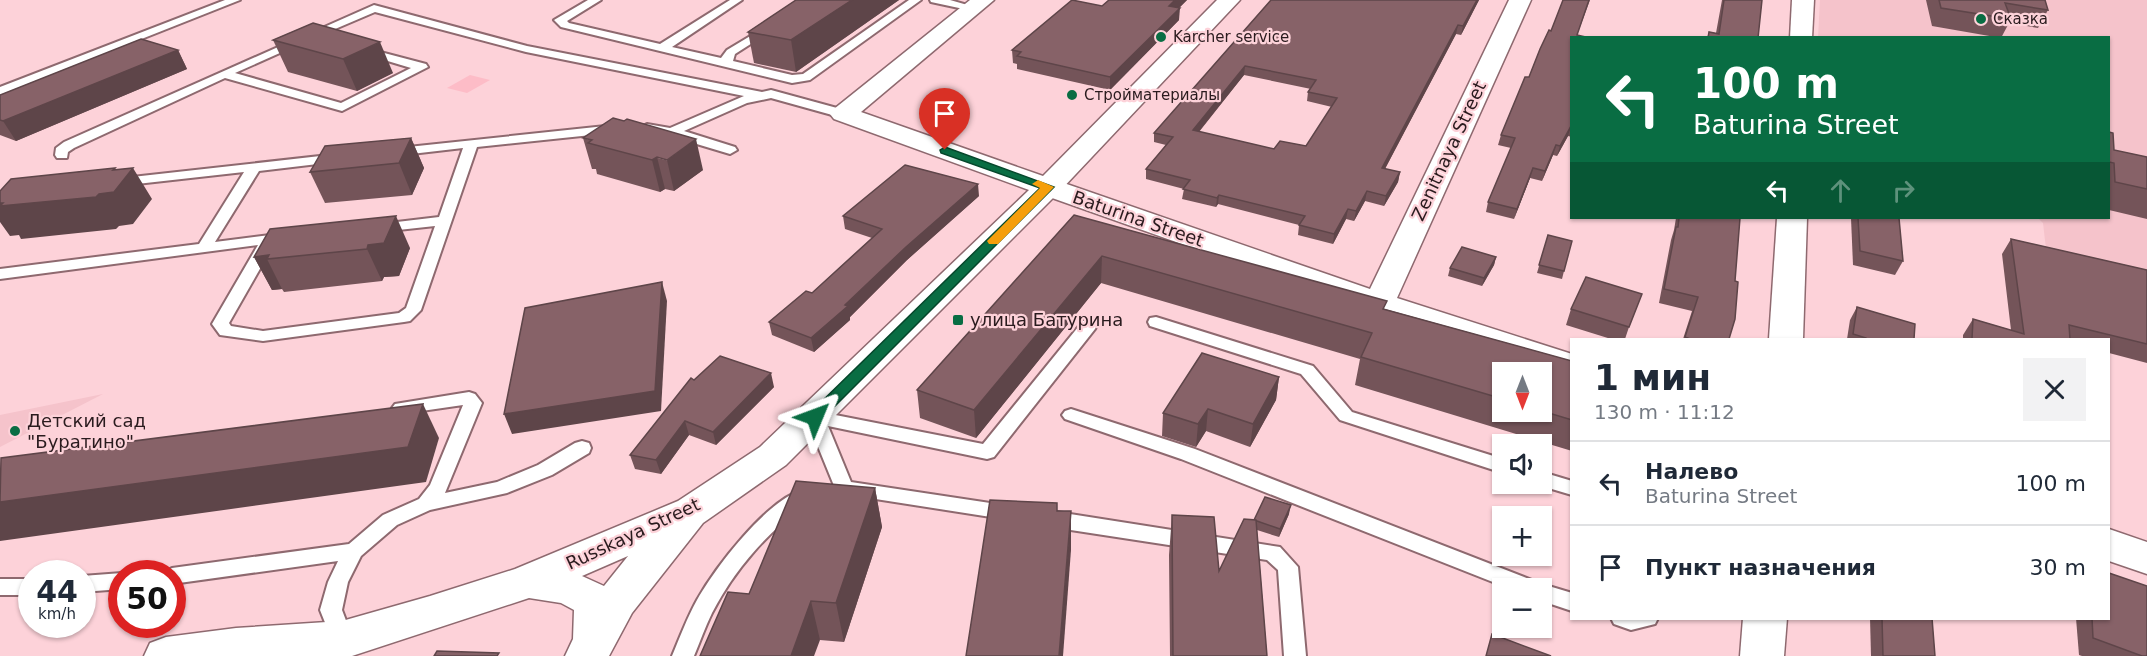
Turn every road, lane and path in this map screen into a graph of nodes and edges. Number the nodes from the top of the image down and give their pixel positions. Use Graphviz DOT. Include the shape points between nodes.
graph roads {
  1 [pos="234,0"];
  2 [pos="393,0"];
  3 [pos="596,0"];
  4 [pos="737,0"];
  5 [pos="916,0"];
  6 [pos="935,0"];
  7 [pos="1229,0"];
  8 [pos="1520,0"];
  9 [pos="1803,0"];
  10 [pos="978,4"];
  11 [pos="375,8"];
  12 [pos="777,23"];
  13 [pos="309,36"];
  14 [pos="1801,36"];
  15 [pos="332,42"];
  16 [pos="354,48"];
  17 [pos="662,48"];
  18 [pos="727,63"];
  19 [pos="224,74"];
  20 [pos="0,91"];
  21 [pos="762,96"];
  22 [pos="843,114"];
  23 [pos="672,132"];
  24 [pos="472,143"];
  25 [pos="730,150"];
  26 [pos="382,153"];
  27 [pos="62,156"];
  28 [pos="348,157"];
  29 [pos="254,168"];
  30 [pos="102,184"];
  31 [pos="1048,187"];
  32 [pos="1792,219"];
  33 [pos="444,221"];
  34 [pos="363,229"];
  35 [pos="205,246"];
  36 [pos="0,274"];
  37 [pos="1379,303"];
  38 [pos="1156,322"];
  39 [pos="1089,325"];
  40 [pos="1786,338"];
  41 [pos="1570,365"];
  42 [pos="379,411"];
  43 [pos="1071,416"];
  44 [pos="815,417"];
  45 [pos="582,448"];
  46 [pos="1492,462"];
  47 [pos="1552,482"];
  48 [pos="1570,487"];
  49 [pos="829,489"];
  50 [pos="426,504"];
  51 [pos="692,511"];
  52 [pos="2110,545"];
  53 [pos="354,551"];
  54 [pos="2147,558"];
  55 [pos="186,574"];
  56 [pos="1504,578"];
  57 [pos="529,581"];
  58 [pos="0,587"];
  59 [pos="18,587"];
  60 [pos="1552,595"];
  61 [pos="1570,601"];
  62 [pos="1765,620"];
  63 [pos="331,647"];
  64 [pos="590,647"];
  65 [pos="246,652"];
  66 [pos="166,656"];
  67 [pos="683,656"];
  68 [pos="1295,656"];
  69 [pos="1762,656"];
  1 -- 20 [label="lane"];
  2 -- 11 [label="lane"];
  3 -- 17 [label="lane" via="560,20 564,25"];
  4 -- 17 [label="lane"];
  5 -- 18 [label="lane" via="806,76 792,79"];
  6 -- 10 [label="lane"];
  7 -- 31 [label="street, Russkaya Street"];
  8 -- 37 [label="street, Zenitnaya Street"];
  9 -- 14 [label="street"];
  10 -- 22 [label="street"];
  11 -- 13 [label="lane"];
  11 -- 21 [label="lane" via="526,49"];
  12 -- 18 [label="lane" via="731,52"];
  13 -- 15 [label="lane"];
  13 -- 19 [label="lane"];
  16 -- 19 [label="lane" via="422,67 342,107"];
  17 -- 18 [label="lane"];
  19 -- 27 [label="lane" via="69,145 61,151"];
  21 -- 22 [label="lane" via="771,94"];
  21 -- 23 [label="lane" via="743,100"];
  22 -- 31 [label="street, Baturina Street"];
  23 -- 24 [label="lane" via="631,128 583,130"];
  23 -- 25 [label="lane"];
  24 -- 26 [label="lane"];
  24 -- 33 [label="lane"];
  28 -- 29 [label="lane"];
  29 -- 30 [label="lane"];
  29 -- 35 [label="lane"];
  31 -- 37 [label="street, Baturina Street"];
  31 -- 44 [label="street, Russkaya Street"];
  32 -- 40 [label="street"];
  33 -- 34 [label="lane"];
  33 -- 35 [label="lane" via="413,309 404,316 263,336 226,332 220,324 276,238"];
  35 -- 36 [label="lane"];
  37 -- 41 [label="street, Baturina Street"];
  38 -- 46 [label="lane" via="1307,370 1346,416"];
  39 -- 44 [label="lane" via="987,452"];
  42 -- 50 [label="lane" via="469,398 473,403 440,487"];
  43 -- 56 [label="lane" via="1188,454"];
  44 -- 49 [label="lane"];
  44 -- 51 [label="street, Russkaya Street" via="773,456"];
  45 -- 50 [label="lane" via="545,470 500,488"];
  47 -- 48 [label="lane"];
  49 -- 67 [label="lane" via="787,507 737,559 707,602"];
  49 -- 68 [label="lane" via="1273,553 1288,567"];
  50 -- 53 [label="lane" via="390,520"];
  51 -- 57 [label="street, Russkaya Street"];
  51 -- 64 [label="street" via="647,561"];
  52 -- 54 [label="street"];
  53 -- 55 [label="lane"];
  53 -- 63 [label="lane" via="338,582 331,610"];
  57 -- 63 [label="street, Russkaya Street"];
  57 -- 64 [label="street" via="562,584 594,601 597,618"];
  58 -- 59 [label="lane"];
  60 -- 61 [label="lane"];
  62 -- 69 [label="street"];
  63 -- 65 [label="street, Russkaya Street"];
  65 -- 66 [label="street, Russkaya Street"];
}
